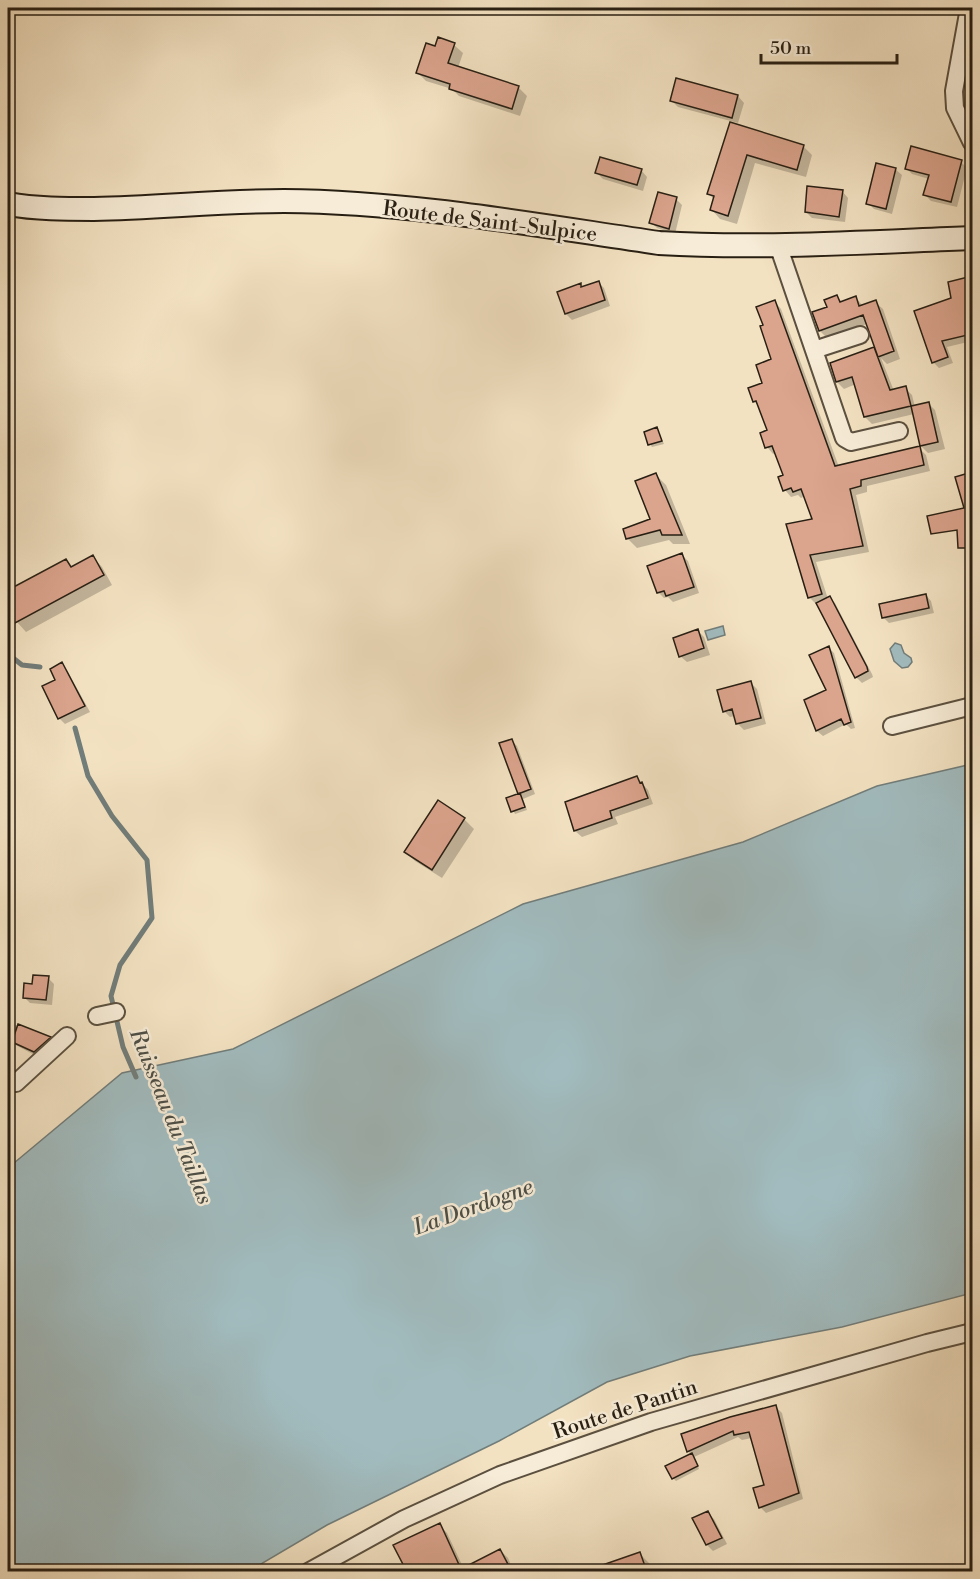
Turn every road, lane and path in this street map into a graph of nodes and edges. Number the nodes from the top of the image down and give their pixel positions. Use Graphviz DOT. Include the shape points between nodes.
graph roads {
  1 [pos="969,8"];
  2 [pos="972,143"];
  3 [pos="8,204"];
  4 [pos="972,238"];
  5 [pos="778,245"];
  6 [pos="860,335"];
  7 [pos="814,350"];
  8 [pos="899,431"];
  9 [pos="972,706"];
  10 [pos="892,726"];
  11 [pos="116,1012"];
  12 [pos="97,1016"];
  13 [pos="67,1036"];
  14 [pos="8,1080"];
  15 [pos="972,1332"];
  16 [pos="308,1572"];
  1 -- 2 [label="street" via="954,91 955,108"];
  3 -- 5 [label="main road, Route de Saint-Sulpice" via="138,209 282,201 347,203 659,243"];
  4 -- 5 [label="main road, Route de Saint-Sulpice"];
  5 -- 7 [label="street"];
  6 -- 7 [label="street"];
  7 -- 8 [label="street" via="844,438 851,442"];
  9 -- 10 [label="street"];
  11 -- 12 [label="street"];
  13 -- 14 [label="street" via="16,1083"];
  15 -- 16 [label="street, Route de Pantin" via="651,1422 500,1475 404,1519"];
}
